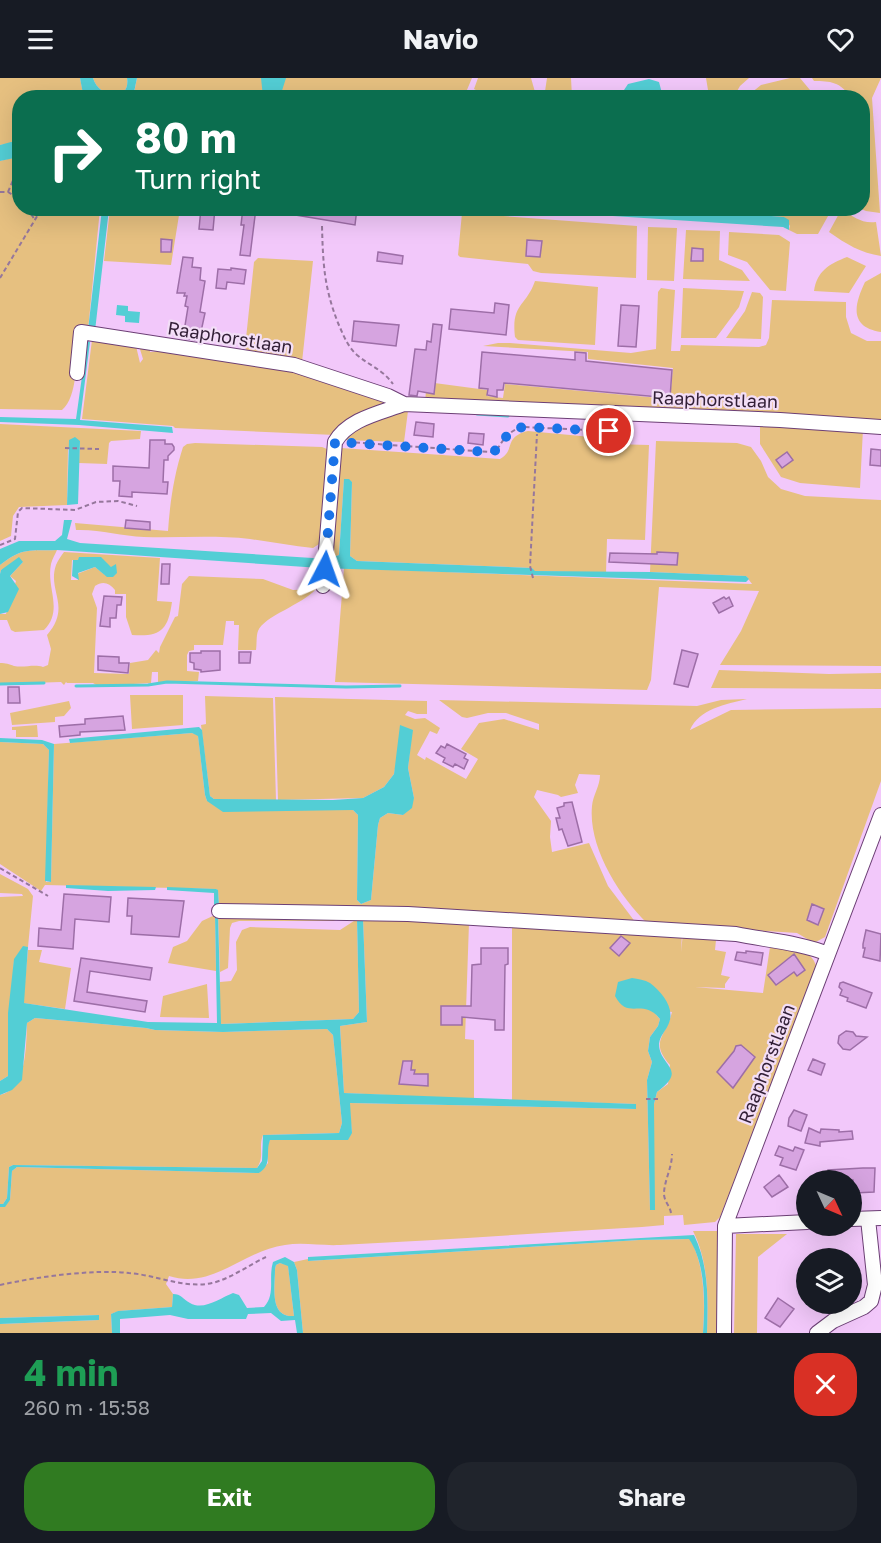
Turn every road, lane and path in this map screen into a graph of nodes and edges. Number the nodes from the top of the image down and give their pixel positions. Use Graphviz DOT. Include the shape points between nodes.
graph roads {
  1 [pos="12,183"];
  2 [pos="0,192"];
  3 [pos="8,192"];
  4 [pos="12,194"];
  5 [pos="32,216"];
  6 [pos="37,216"];
  7 [pos="35,220"];
  8 [pos="322,226"];
  9 [pos="0,278"];
  10 [pos="77,373"];
  11 [pos="395,387"];
  12 [pos="404,404"];
  13 [pos="881,427"];
  14 [pos="630,432"];
  15 [pos="537,434"];
  16 [pos="333,442"];
  17 [pos="66,448"];
  18 [pos="99,449"];
  19 [pos="138,506"];
  20 [pos="0,545"];
  21 [pos="533,578"];
  22 [pos="323,586"];
  23 [pos="881,814"];
  24 [pos="0,868"];
  25 [pos="48,896"];
  26 [pos="219,911"];
  27 [pos="828,954"];
  28 [pos="646,1098"];
  29 [pos="658,1099"];
  30 [pos="672,1154"];
  31 [pos="671,1213"];
  32 [pos="875,1218"];
  33 [pos="796,1223"];
  34 [pos="724,1226"];
  35 [pos="266,1257"];
  36 [pos="0,1285"];
  37 [pos="724,1333"];
  38 [pos="817,1333"];
  1 -- 3 [label="path"];
  2 -- 3 [label="path"];
  3 -- 4 [label="path"];
  5 -- 7 [label="path"];
  6 -- 7 [label="path"];
  7 -- 9 [label="path"];
  8 -- 11 [label="path" via="326,288 348,344 357,355 380,369"];
  10 -- 12 [label="street, Raaphorstlaan" via="78,332 294,365"];
  12 -- 13 [label="street, Raaphorstlaan"];
  12 -- 16 [label="street, Raaphorstlaan" via="351,424"];
  14 -- 16 [label="path" via="523,427 507,434 497,450 490,452"];
  15 -- 21 [label="path" via="530,566"];
  16 -- 22 [label="street"];
  17 -- 18 [label="path"];
  19 -- 20 [label="path" via="118,501 96,502 75,510 22,508 18,512 15,539"];
  23 -- 27 [label="street, Raaphorstlaan"];
  24 -- 25 [label="path"];
  26 -- 27 [label="street" via="408,914 736,934 811,947"];
  27 -- 34 [label="street, Raaphorstlaan"];
  28 -- 29 [label="path"];
  30 -- 31 [label="path" via="664,1194"];
  32 -- 38 [label="street" via="875,1286 871,1301"];
  33 -- 34 [label="street"];
  34 -- 37 [label="street, Raaphorstlaan"];
  35 -- 36 [label="path" via="212,1283 190,1284 126,1272"];
}
